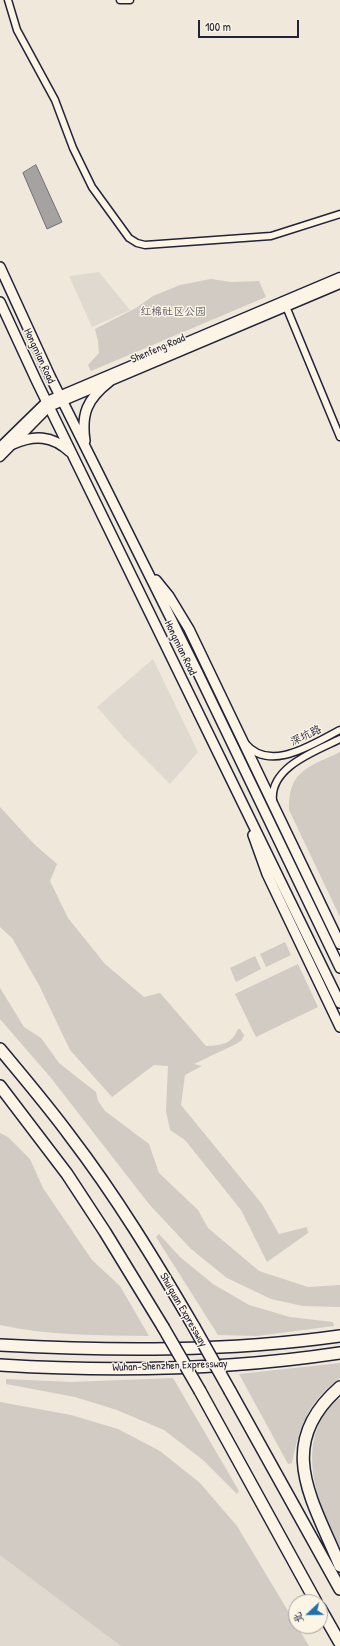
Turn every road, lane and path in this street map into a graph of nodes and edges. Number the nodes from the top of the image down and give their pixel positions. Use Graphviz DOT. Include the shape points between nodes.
graph roads {
  1 [pos="8,0"];
  2 [pos="120,0"];
  3 [pos="130,0"];
  4 [pos="340,214"];
  5 [pos="0,267"];
  6 [pos="340,277"];
  7 [pos="340,284"];
  8 [pos="0,302"];
  9 [pos="285,304"];
  10 [pos="109,382"];
  11 [pos="61,398"];
  12 [pos="48,404"];
  13 [pos="340,437"];
  14 [pos="12,444"];
  15 [pos="0,446"];
  16 [pos="73,455"];
  17 [pos="90,455"];
  18 [pos="0,457"];
  19 [pos="145,566"];
  20 [pos="340,730"];
  21 [pos="240,736"];
  22 [pos="340,739"];
  23 [pos="273,805"];
  24 [pos="246,809"];
  25 [pos="340,944"];
  26 [pos="340,968"];
  27 [pos="340,1003"];
  28 [pos="340,1027"];
  29 [pos="0,1049"];
  30 [pos="0,1086"];
  31 [pos="340,1336"];
  32 [pos="0,1345"];
  33 [pos="340,1353"];
  34 [pos="0,1365"];
  35 [pos="340,1387"];
  36 [pos="340,1566"];
  37 [pos="340,1589"];
  38 [pos="312,1594"];
  39 [pos="328,1622"];
  40 [pos="340,1643"];
  1 -- 4 [label="street" via="16,30 55,100 73,148 92,187 129,238 145,245 270,236"];
  2 -- 3 [label="street"];
  5 -- 11 [label="main road, Hongmian Road"];
  6 -- 9 [label="street, Shenfeng Road"];
  7 -- 9 [label="street, Shenfeng Road"];
  8 -- 12 [label="main road, Hongmian Road"];
  9 -- 10 [label="street, Shenfeng Road"];
  9 -- 11 [label="street, Shenfeng Road"];
  9 -- 13 [label="street"];
  10 -- 11 [label="street, Shenfeng Road"];
  10 -- 17 [label="main road" via="97,391 85,412 83,426"];
  11 -- 12 [label="street, Shenfeng Road"];
  11 -- 17 [label="main road, Hongmian Road"];
  12 -- 14 [label="street, Shenfeng Road"];
  12 -- 15 [label="street, Shenfeng Road"];
  12 -- 16 [label="main road, Hongmian Road"];
  14 -- 16 [label="main road" via="24,439 46,438 64,446"];
  14 -- 18 [label="street, Shenfeng Road"];
  16 -- 24 [label="main road, Hongmian Road"];
  17 -- 19 [label="main road, Hongmian Road"];
  19 -- 21 [label="main road" via="183,618"];
  19 -- 26 [label="main road, Hongmian Road"];
  20 -- 21 [label="street, 深坑路" via="296,753 276,757 255,751"];
  21 -- 23 [label="main road"];
  22 -- 23 [label="street, 深坑路" via="299,760 284,771 274,788"];
  23 -- 25 [label="main road"];
  24 -- 27 [label="main road, Hongmian Road"];
  24 -- 28 [label="main road" via="267,874"];
  29 -- 37 [label="highway, Shuiguan Expressway, bridge" via="71,1137 113,1196 194,1327"];
  30 -- 38 [label="highway, bridge" via="67,1174 106,1232 200,1391"];
  31 -- 32 [label="highway, Wuhan-Shenzhen Expressway" via="242,1347 164,1349"];
  33 -- 34 [label="highway, Wuhan-Shenzhen Expressway" via="174,1368"];
  35 -- 36 [label="highway" via="318,1409 309,1426 303,1460 305,1481 312,1503"];
  39 -- 40 [label="highway"];
}
